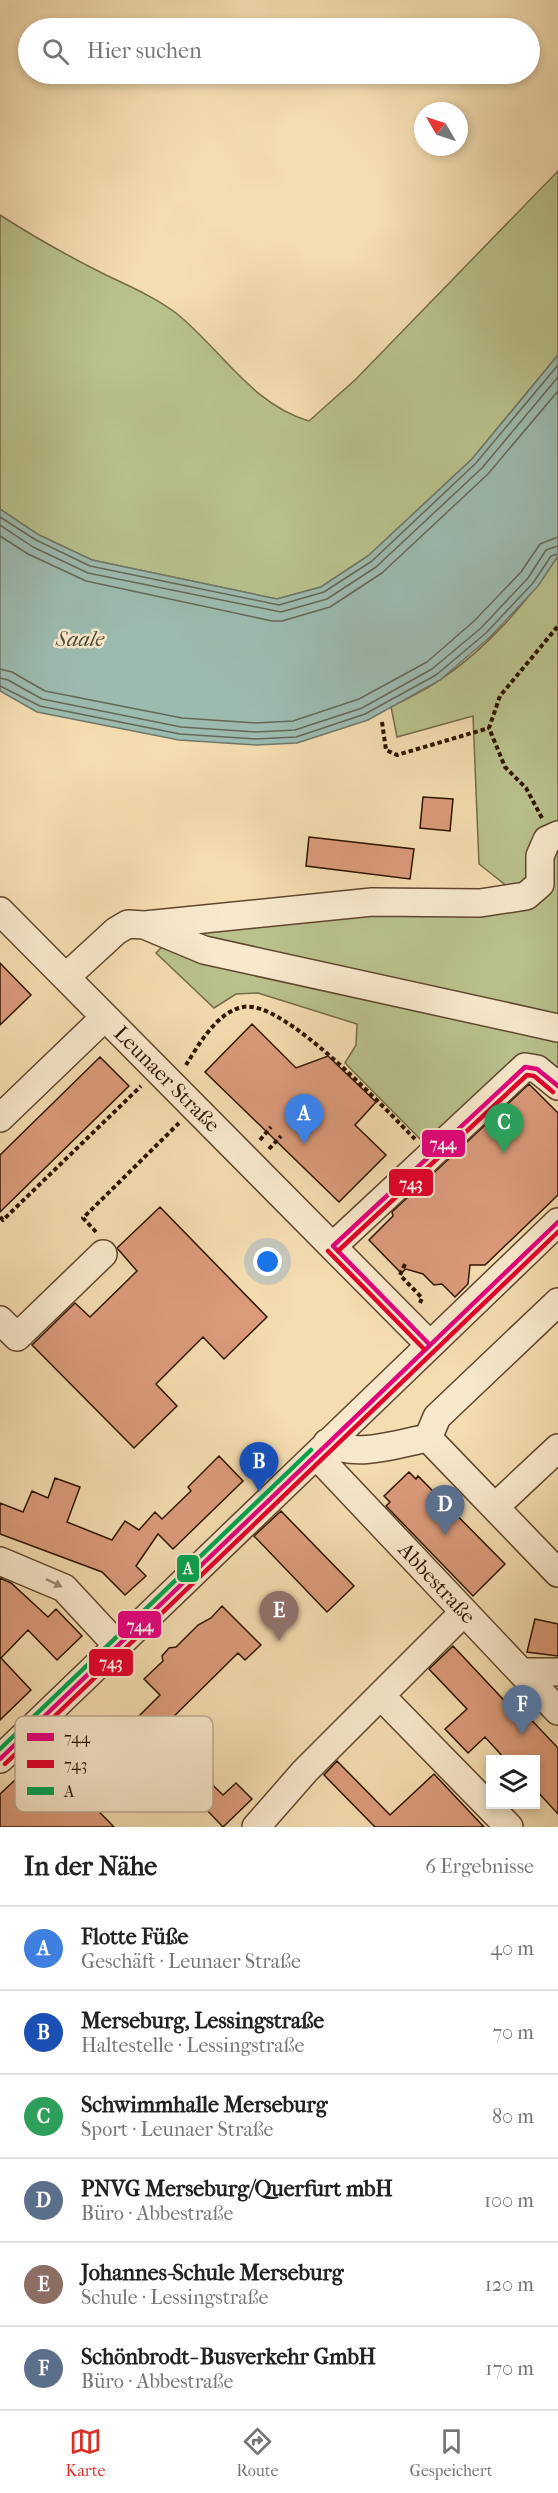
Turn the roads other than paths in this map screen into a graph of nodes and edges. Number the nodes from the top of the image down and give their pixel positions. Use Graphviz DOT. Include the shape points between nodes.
graph roads {
  1 [pos="552,837"];
  2 [pos="0,911"];
  3 [pos="144,925"];
  4 [pos="66,977"];
  5 [pos="105,1017"];
  6 [pos="558,1028"];
  7 [pos="558,1086"];
  8 [pos="0,1118"];
  9 [pos="558,1222"];
  10 [pos="333,1246"];
  11 [pos="103,1254"];
  12 [pos="558,1302"];
  13 [pos="0,1320"];
  14 [pos="429,1344"];
  15 [pos="428,1438"];
  16 [pos="558,1448"];
  17 [pos="322,1449"];
  18 [pos="495,1507"];
  19 [pos="0,1561"];
  20 [pos="558,1572"];
  21 [pos="464,1612"];
  22 [pos="117,1645"];
  23 [pos="521,1672"];
  24 [pos="558,1672"];
  25 [pos="381,1696"];
  26 [pos="558,1711"];
  27 [pos="44,1716"];
  28 [pos="15,1744"];
  29 [pos="0,1759"];
  30 [pos="256,1827"];
  31 [pos="509,1827"];
  1 -- 3 [label="street" via="540,856 540,884 526,896 480,903 372,902"];
  2 -- 4 [label="street, Leunaer Straße"];
  3 -- 4 [label="street" via="128,924 116,931"];
  3 -- 6 [label="street" via="204,950"];
  4 -- 5 [label="street, Leunaer Straße"];
  5 -- 8 [label="street"];
  5 -- 10 [label="street, Leunaer Straße" via="160,1081"];
  7 -- 10 [label="street" via="537,1070 525,1067"];
  9 -- 14 [label="street"];
  10 -- 14 [label="street, Leunaer Straße"];
  11 -- 13 [label="street" via="17,1337"];
  12 -- 15 [label="street" via="436,1417"];
  14 -- 17 [label="street"];
  15 -- 17 [label="street" via="368,1449"];
  15 -- 18 [label="street"];
  16 -- 18 [label="street"];
  17 -- 21 [label="street, Abbestraße"];
  17 -- 22 [label="street"];
  18 -- 20 [label="street"];
  19 -- 22 [label="street, one-way" via="63,1588"];
  21 -- 23 [label="street, Abbestraße"];
  21 -- 25 [label="street"];
  22 -- 27 [label="street"];
  23 -- 24 [label="street"];
  23 -- 26 [label="street, Abbestraße"];
  25 -- 30 [label="street" via="305,1771"];
  25 -- 31 [label="street"];
  28 -- 29 [label="street"];
}
